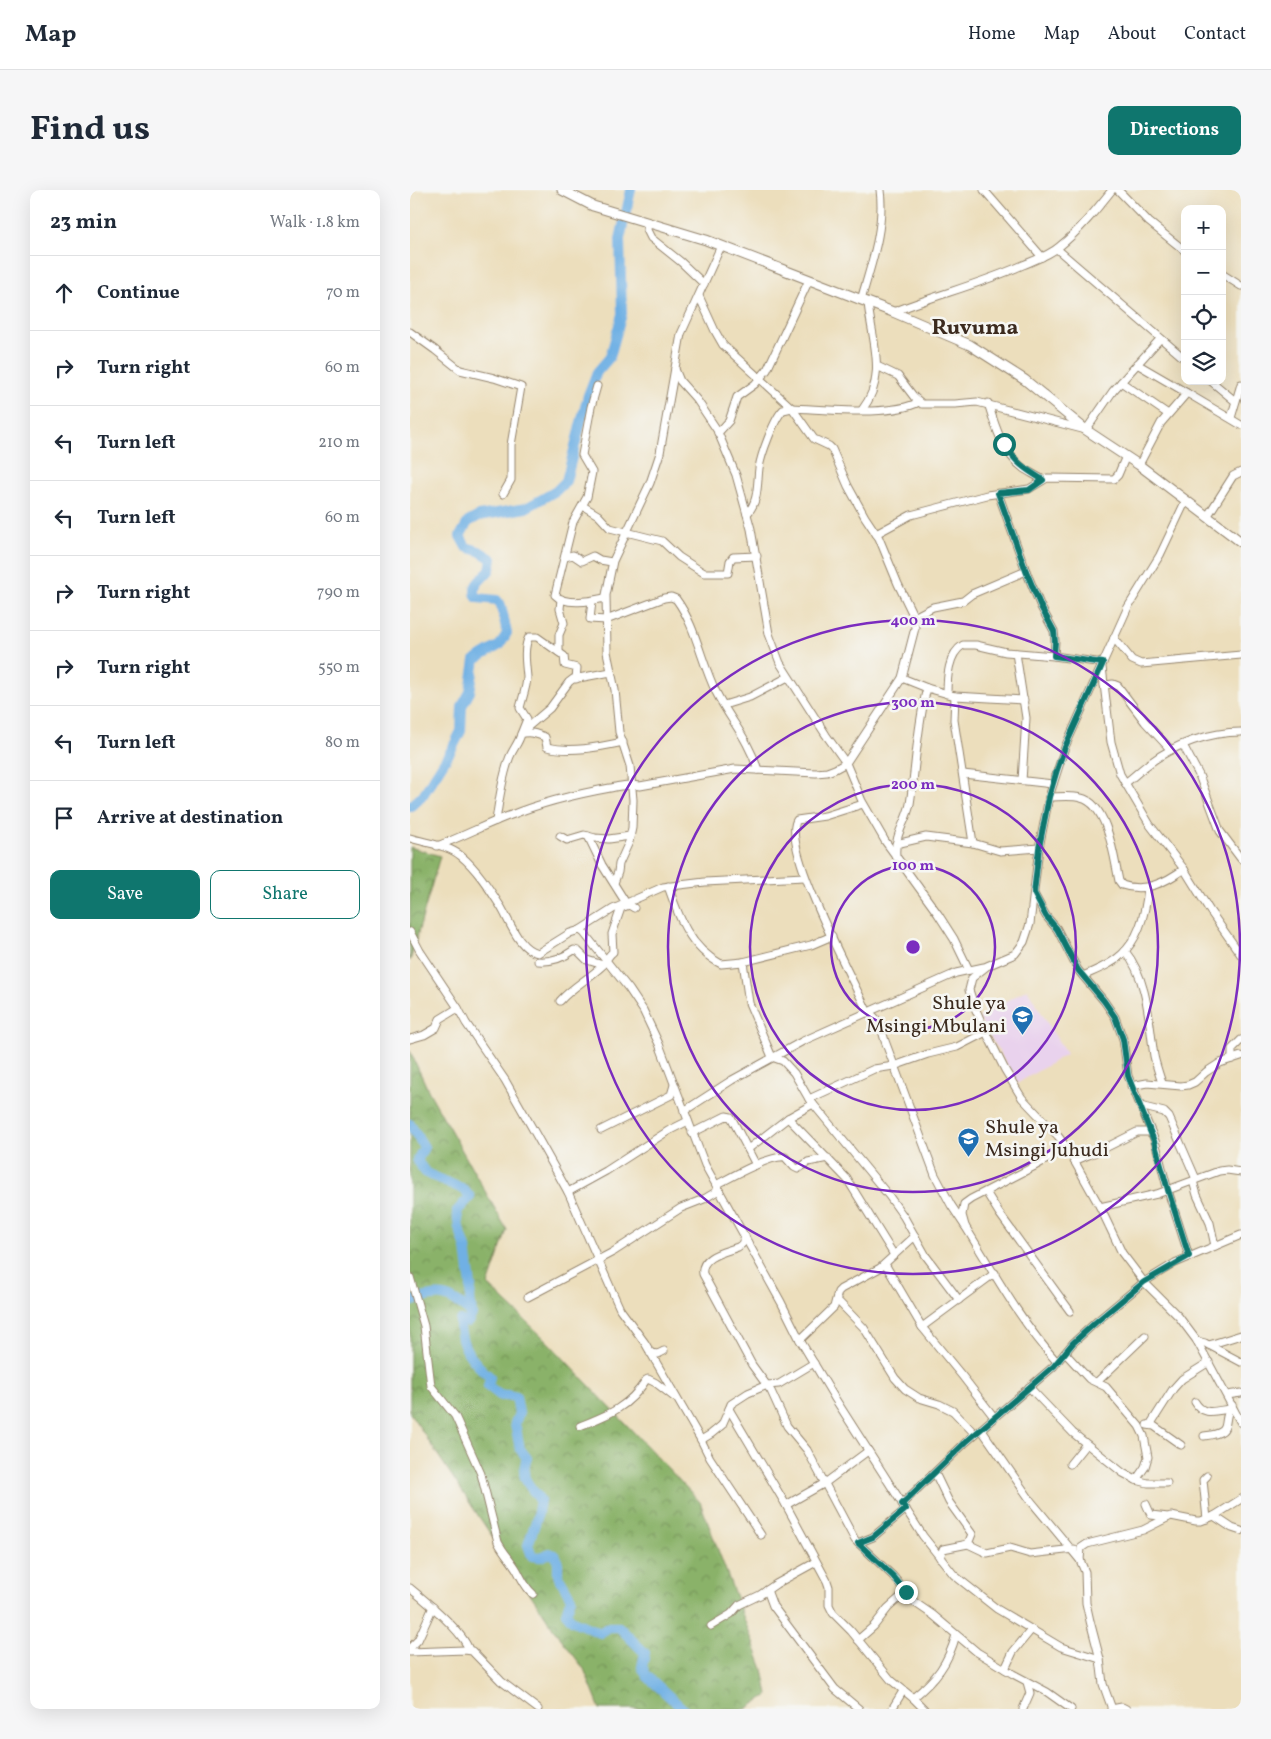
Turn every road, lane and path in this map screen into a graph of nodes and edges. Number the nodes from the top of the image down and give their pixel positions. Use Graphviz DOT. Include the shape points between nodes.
graph roads {
  1 [pos="562,190"];
  2 [pos="880,190"];
  3 [pos="984,190"];
  4 [pos="1112,190"];
  5 [pos="1118,190"];
  6 [pos="648,223"];
  7 [pos="721,246"];
  8 [pos="1181,247"];
  9 [pos="1057,249"];
  10 [pos="1042,258"];
  11 [pos="1226,277"];
  12 [pos="809,280"];
  13 [pos="704,284"];
  14 [pos="1241,286"];
  15 [pos="699,296"];
  16 [pos="864,301"];
  17 [pos="893,312"];
  18 [pos="410,332"];
  19 [pos="1160,339"];
  20 [pos="1181,357"];
  21 [pos="1137,364"];
  22 [pos="877,366"];
  23 [pos="675,368"];
  24 [pos="760,379"];
  25 [pos="1121,382"];
  26 [pos="1241,384"];
  27 [pos="1216,385"];
  28 [pos="597,386"];
  29 [pos="1187,393"];
  30 [pos="919,402"];
  31 [pos="1235,402"];
  32 [pos="988,403"];
  33 [pos="792,408"];
  34 [pos="862,410"];
  35 [pos="1168,414"];
  36 [pos="1231,418"];
  37 [pos="1241,425"];
  38 [pos="1086,430"];
  39 [pos="718,433"];
  40 [pos="1126,456"];
  41 [pos="1139,465"];
  42 [pos="1241,472"];
  43 [pos="1043,480"];
  44 [pos="998,493"];
  45 [pos="503,494"];
  46 [pos="1186,500"];
  47 [pos="583,506"];
  48 [pos="747,514"];
  49 [pos="1207,518"];
  50 [pos="626,533"];
  51 [pos="876,534"];
  52 [pos="1241,542"];
  53 [pos="757,556"];
  54 [pos="565,557"];
  55 [pos="612,562"];
  56 [pos="1026,571"];
  57 [pos="605,598"];
  58 [pos="562,599"];
  59 [pos="592,601"];
  60 [pos="914,617"];
  61 [pos="606,620"];
  62 [pos="1114,638"];
  63 [pos="559,652"];
  64 [pos="1016,653"];
  65 [pos="1241,654"];
  66 [pos="1054,656"];
  67 [pos="1102,665"];
  68 [pos="611,672"];
  69 [pos="788,677"];
  70 [pos="902,678"];
  71 [pos="576,679"];
  72 [pos="1104,685"];
  73 [pos="927,688"];
  74 [pos="946,694"];
  75 [pos="955,696"];
  76 [pos="1024,700"];
  77 [pos="724,705"];
  78 [pos="1241,732"];
  79 [pos="521,734"];
  80 [pos="623,742"];
  81 [pos="1183,745"];
  82 [pos="1171,750"];
  83 [pos="846,763"];
  84 [pos="758,770"];
  85 [pos="963,774"];
  86 [pos="1022,781"];
  87 [pos="1125,783"];
  88 [pos="632,784"];
  89 [pos="1053,784"];
  90 [pos="1049,797"];
  91 [pos="863,804"];
  92 [pos="496,821"];
  93 [pos="560,836"];
  94 [pos="588,836"];
  95 [pos="630,836"];
  96 [pos="410,838"];
  97 [pos="973,843"];
  98 [pos="896,844"];
  99 [pos="436,846"];
  100 [pos="1039,848"];
  101 [pos="897,859"];
  102 [pos="1241,859"];
  103 [pos="1184,869"];
  104 [pos="804,877"];
  105 [pos="614,883"];
  106 [pos="668,886"];
  107 [pos="1148,887"];
  108 [pos="1034,893"];
  109 [pos="626,903"];
  110 [pos="634,908"];
  111 [pos="580,930"];
  112 [pos="410,932"];
  113 [pos="832,936"];
  114 [pos="1125,951"];
  115 [pos="1241,955"];
  116 [pos="538,961"];
  117 [pos="547,962"];
  118 [pos="743,962"];
  119 [pos="605,963"];
  120 [pos="987,966"];
  121 [pos="542,969"];
  122 [pos="970,970"];
  123 [pos="1083,976"];
  124 [pos="560,1000"];
  125 [pos="458,1008"];
  126 [pos="868,1012"];
  127 [pos="986,1032"];
  128 [pos="410,1039"];
  129 [pos="1241,1040"];
  130 [pos="1241,1056"];
  131 [pos="772,1057"];
  132 [pos="1232,1059"];
  133 [pos="895,1066"];
  134 [pos="1162,1083"];
  135 [pos="674,1085"];
  136 [pos="1131,1086"];
  137 [pos="811,1102"];
  138 [pos="1140,1106"];
  139 [pos="684,1111"];
  140 [pos="788,1118"];
  141 [pos="688,1121"];
  142 [pos="601,1130"];
  143 [pos="1151,1132"];
  144 [pos="692,1133"];
  145 [pos="1066,1148"];
  146 [pos="748,1149"];
  147 [pos="828,1158"];
  148 [pos="1074,1161"];
  149 [pos="756,1166"];
  150 [pos="1241,1172"];
  151 [pos="1194,1180"];
  152 [pos="717,1187"];
  153 [pos="1168,1190"];
  154 [pos="568,1192"];
  155 [pos="986,1192"];
  156 [pos="1100,1206"];
  157 [pos="965,1226"];
  158 [pos="1241,1235"];
  159 [pos="744,1236"];
  160 [pos="915,1236"];
  161 [pos="1214,1246"];
  162 [pos="894,1255"];
  163 [pos="1189,1256"];
  164 [pos="598,1261"];
  165 [pos="885,1264"];
  166 [pos="994,1273"];
  167 [pos="410,1277"];
  168 [pos="1144,1282"];
  169 [pos="528,1297"];
  170 [pos="837,1300"];
  171 [pos="959,1300"];
  172 [pos="1070,1311"];
  173 [pos="922,1327"];
  174 [pos="1241,1335"];
  175 [pos="1144,1336"];
  176 [pos="800,1340"];
  177 [pos="1197,1341"];
  178 [pos="1209,1345"];
  179 [pos="664,1351"];
  180 [pos="650,1353"];
  181 [pos="1065,1353"];
  182 [pos="1057,1362"];
  183 [pos="1209,1362"];
  184 [pos="1241,1362"];
  185 [pos="814,1363"];
  186 [pos="1097,1382"];
  187 [pos="767,1385"];
  188 [pos="1029,1387"];
  189 [pos="1241,1392"];
  190 [pos="1227,1395"];
  191 [pos="677,1400"];
  192 [pos="1195,1402"];
  193 [pos="1231,1407"];
  194 [pos="729,1409"];
  195 [pos="994,1417"];
  196 [pos="1241,1422"];
  197 [pos="1150,1425"];
  198 [pos="580,1426"];
  199 [pos="1139,1426"];
  200 [pos="978,1432"];
  201 [pos="1204,1436"];
  202 [pos="702,1440"];
  203 [pos="1086,1444"];
  204 [pos="1181,1445"];
  205 [pos="868,1450"];
  206 [pos="1070,1464"];
  207 [pos="935,1473"];
  208 [pos="1207,1476"];
  209 [pos="1136,1480"];
  210 [pos="825,1483"];
  211 [pos="1168,1483"];
  212 [pos="1241,1499"];
  213 [pos="786,1504"];
  214 [pos="1146,1504"];
  215 [pos="904,1507"];
  216 [pos="1168,1517"];
  217 [pos="1211,1518"];
  218 [pos="1241,1531"];
  219 [pos="761,1535"];
  220 [pos="858,1543"];
  221 [pos="968,1544"];
  222 [pos="1081,1548"];
  223 [pos="1071,1549"];
  224 [pos="940,1558"];
  225 [pos="1080,1560"];
  226 [pos="816,1562"];
  227 [pos="410,1588"];
  228 [pos="767,1590"];
  229 [pos="906,1592"];
  230 [pos="533,1594"];
  231 [pos="433,1607"];
  232 [pos="711,1626"];
  233 [pos="1031,1630"];
  234 [pos="956,1635"];
  235 [pos="858,1640"];
  236 [pos="410,1648"];
  237 [pos="469,1650"];
  238 [pos="410,1652"];
  239 [pos="1100,1659"];
  240 [pos="1005,1669"];
  241 [pos="1027,1682"];
  242 [pos="903,1690"];
  243 [pos="913,1698"];
  244 [pos="538,1709"];
  245 [pos="859,1709"];
  246 [pos="892,1709"];
  247 [pos="924,1709"];
  248 [pos="1023,1709"];
  249 [pos="1071,1709"];
  250 [pos="1111,1709"];
  251 [pos="1126,1709"];
  1 -- 6 [label="street" via="593,206"];
  2 -- 16 [label="street" via="880,227"];
  3 -- 10 [label="street"];
  4 -- 9 [label="street" via="1094,213"];
  5 -- 8 [label="street" via="1149,222"];
  6 -- 7 [label="street"];
  6 -- 13 [label="street" via="651,238"];
  7 -- 12 [label="street"];
  7 -- 13 [label="street"];
  9 -- 10 [label="street"];
  9 -- 19 [label="street"];
  10 -- 17 [label="street" via="992,279"];
  11 -- 14 [label="street"];
  12 -- 16 [label="street"];
  12 -- 24 [label="street"];
  13 -- 15 [label="street"];
  15 -- 23 [label="street" via="681,334"];
  15 -- 24 [label="street" via="723,345"];
  16 -- 17 [label="street"];
  16 -- 22 [label="street"];
  17 -- 38 [label="street" via="970,345 1025,380"];
  18 -- 45 [label="street" via="460,370 521,387 511,445 511,480"];
  19 -- 20 [label="street"];
  19 -- 21 [label="street"];
  21 -- 25 [label="street"];
  21 -- 29 [label="street"];
  22 -- 30 [label="street" via="898,376"];
  22 -- 34 [label="street" via="874,390"];
  23 -- 39 [label="street" via="680,381 697,400"];
  23 -- 50 [label="street" via="660,453 650,483"];
  24 -- 33 [label="street"];
  24 -- 39 [label="street" via="737,397 729,421"];
  25 -- 35 [label="street"];
  25 -- 38 [label="street"];
  26 -- 31 [label="street"];
  27 -- 31 [label="street"];
  28 -- 47 [label="street" via="582,455 592,472"];
  29 -- 35 [label="street"];
  29 -- 36 [label="street"];
  30 -- 32 [label="street" via="932,405"];
  30 -- 34 [label="street" via="904,408"];
  31 -- 36 [label="street"];
  32 -- 38 [label="street"];
  32 -- 43 [label="street" via="996,431 1015,460"];
  33 -- 34 [label="street"];
  33 -- 48 [label="street" via="781,411 775,423 764,450 754,504"];
  33 -- 51 [label="street" via="814,439 832,449 848,486"];
  35 -- 41 [label="street" via="1156,430"];
  36 -- 37 [label="street"];
  38 -- 40 [label="street"];
  39 -- 48 [label="street"];
  40 -- 41 [label="street"];
  40 -- 43 [label="street" via="1114,479"];
  41 -- 46 [label="street"];
  42 -- 49 [label="street" via="1233,476"];
  43 -- 44 [label="street" via="1029,490"];
  44 -- 51 [label="street" via="911,515"];
  44 -- 56 [label="street"];
  46 -- 49 [label="street"];
  46 -- 62 [label="street" via="1160,556 1128,607"];
  47 -- 50 [label="street" via="610,528"];
  47 -- 54 [label="street" via="573,522"];
  48 -- 53 [label="street"];
  49 -- 52 [label="street"];
  50 -- 53 [label="street" via="659,539 704,573 728,573 730,561 734,558"];
  50 -- 55 [label="street"];
  51 -- 60 [label="street"];
  53 -- 69 [label="street" via="770,634"];
  54 -- 55 [label="street" via="573,555 582,561 593,556"];
  54 -- 58 [label="street" via="554,594"];
  55 -- 57 [label="street"];
  56 -- 60 [label="street" via="963,600 933,607"];
  56 -- 66 [label="street" via="1054,631"];
  57 -- 59 [label="street"];
  57 -- 61 [label="street"];
  58 -- 59 [label="street"];
  58 -- 63 [label="street" via="560,609 564,623 559,634"];
  59 -- 61 [label="street" via="590,619"];
  60 -- 70 [label="street" via="915,628"];
  61 -- 68 [label="street"];
  61 -- 77 [label="street" via="664,598 676,599 693,630 710,678"];
  62 -- 65 [label="street" via="1132,660 1141,664"];
  62 -- 67 [label="street"];
  63 -- 71 [label="street" via="564,656 565,665 577,668"];
  63 -- 79 [label="street" via="537,637 529,637 527,678 520,708 527,719"];
  64 -- 66 [label="street"];
  64 -- 74 [label="street" via="962,645 956,650 948,670"];
  64 -- 76 [label="street"];
  66 -- 67 [label="street"];
  67 -- 72 [label="street"];
  67 -- 89 [label="street" via="1065,747"];
  68 -- 71 [label="street"];
  68 -- 80 [label="street"];
  69 -- 77 [label="street" via="750,697"];
  69 -- 83 [label="street"];
  70 -- 73 [label="street"];
  70 -- 83 [label="street"];
  71 -- 79 [label="street" via="564,686 550,708"];
  72 -- 82 [label="street" via="1118,686"];
  72 -- 87 [label="street" via="1110,742"];
  73 -- 74 [label="street"];
  73 -- 98 [label="street" via="910,804"];
  74 -- 75 [label="street"];
  75 -- 76 [label="street"];
  75 -- 85 [label="street" via="954,720"];
  76 -- 86 [label="street" via="1026,732"];
  77 -- 84 [label="street" via="744,736"];
  78 -- 81 [label="street" via="1210,736"];
  79 -- 80 [label="street" via="526,732 545,737 547,747 559,749"];
  79 -- 92 [label="street" via="501,784"];
  80 -- 88 [label="street"];
  81 -- 82 [label="street"];
  81 -- 102 [label="street" via="1199,775 1220,831"];
  82 -- 87 [label="street"];
  83 -- 84 [label="street" via="835,770 816,773"];
  83 -- 91 [label="street"];
  84 -- 88 [label="street" via="723,770 640,786"];
  85 -- 86 [label="street"];
  85 -- 97 [label="street"];
  86 -- 89 [label="street"];
  87 -- 103 [label="street" via="1150,825"];
  88 -- 92 [label="street" via="556,801"];
  88 -- 95 [label="street"];
  89 -- 90 [label="street"];
  90 -- 100 [label="street"];
  90 -- 107 [label="street" via="1081,798 1091,803 1110,836 1119,881 1126,886"];
  91 -- 101 [label="street"];
  91 -- 104 [label="street" via="795,822"];
  92 -- 99 [label="street"];
  93 -- 94 [label="street" via="566,840"];
  94 -- 95 [label="street" via="609,839"];
  94 -- 105 [label="street"];
  95 -- 105 [label="street"];
  96 -- 99 [label="street"];
  97 -- 98 [label="street" via="926,837"];
  97 -- 100 [label="street" via="1000,851"];
  98 -- 101 [label="street"];
  99 -- 111 [label="street" via="460,855 474,869 519,938 533,952 538,953"];
  100 -- 108 [label="street"];
  101 -- 122 [label="street" via="938,914"];
  103 -- 107 [label="street" via="1158,885"];
  103 -- 115 [label="street"];
  104 -- 106 [label="street"];
  104 -- 113 [label="street"];
  105 -- 109 [label="street"];
  106 -- 109 [label="street"];
  106 -- 118 [label="street" via="682,925 702,952 721,964"];
  107 -- 114 [label="street" via="1145,912 1134,940"];
  108 -- 120 [label="street" via="1029,931 1020,949"];
  108 -- 123 [label="street"];
  109 -- 111 [label="street"];
  110 -- 119 [label="street" via="629,905 621,908 612,934 613,952"];
  111 -- 119 [label="street"];
  112 -- 125 [label="street"];
  113 -- 118 [label="street" via="819,943"];
  113 -- 126 [label="street"];
  114 -- 123 [label="street" via="1107,965"];
  114 -- 134 [label="street" via="1138,971"];
  116 -- 117 [label="street"];
  117 -- 119 [label="street" via="574,950 587,960"];
  117 -- 121 [label="street"];
  118 -- 131 [label="street" via="749,1003"];
  119 -- 124 [label="street"];
  119 -- 135 [label="street" via="628,989 651,1024"];
  120 -- 122 [label="street"];
  120 -- 127 [label="street" via="972,978 969,985"];
  122 -- 126 [label="street" via="956,973"];
  123 -- 136 [label="street" via="1117,1022"];
  125 -- 128 [label="street" via="440,1019 436,1028"];
  125 -- 154 [label="street" via="505,1080"];
  126 -- 131 [label="street"];
  126 -- 133 [label="street" via="878,1020"];
  127 -- 133 [label="street" via="957,1047"];
  127 -- 145 [label="street" via="1022,1098"];
  129 -- 132 [label="street" via="1233,1047"];
  130 -- 132 [label="street"];
  131 -- 137 [label="street" via="788,1065"];
  131 -- 139 [label="street"];
  132 -- 134 [label="street" via="1220,1063 1188,1085"];
  133 -- 137 [label="street" via="874,1069"];
  133 -- 157 [label="street" via="935,1175"];
  134 -- 136 [label="street"];
  135 -- 139 [label="street"];
  135 -- 142 [label="street" via="671,1095"];
  136 -- 138 [label="street"];
  137 -- 140 [label="street"];
  137 -- 160 [label="street" via="889,1196"];
  138 -- 143 [label="street"];
  138 -- 151 [label="street" via="1164,1112 1169,1117"];
  139 -- 141 [label="street"];
  140 -- 146 [label="street"];
  140 -- 147 [label="street"];
  141 -- 144 [label="street"];
  141 -- 154 [label="street"];
  143 -- 148 [label="street" via="1137,1132"];
  143 -- 153 [label="street"];
  144 -- 146 [label="street" via="730,1116"];
  144 -- 152 [label="street"];
  145 -- 148 [label="street"];
  145 -- 155 [label="street"];
  146 -- 149 [label="street"];
  147 -- 149 [label="street" via="808,1162 798,1169 782,1156"];
  147 -- 162 [label="street" via="847,1179"];
  148 -- 156 [label="street"];
  149 -- 152 [label="street"];
  150 -- 151 [label="street" via="1219,1171"];
  151 -- 153 [label="street"];
  151 -- 161 [label="street" via="1197,1196 1210,1224"];
  152 -- 159 [label="street"];
  152 -- 164 [label="street" via="704,1199 681,1208"];
  153 -- 156 [label="street"];
  153 -- 163 [label="street"];
  154 -- 164 [label="street"];
  155 -- 157 [label="street" via="964,1204"];
  155 -- 172 [label="street"];
  156 -- 168 [label="street" via="1122,1253"];
  157 -- 166 [label="street"];
  158 -- 161 [label="street"];
  159 -- 176 [label="street"];
  159 -- 187 [label="street" via="738,1247 706,1261 702,1271 752,1365"];
  160 -- 162 [label="street"];
  160 -- 171 [label="street"];
  161 -- 163 [label="street"];
  162 -- 165 [label="street"];
  163 -- 168 [label="street"];
  164 -- 169 [label="street"];
  164 -- 180 [label="street" via="620,1309"];
  165 -- 170 [label="street" via="841,1289"];
  165 -- 173 [label="street"];
  166 -- 171 [label="street"];
  166 -- 182 [label="street" via="1020,1317"];
  167 -- 230 [label="street" via="424,1326 431,1386 455,1416 480,1474 498,1542 525,1587"];
  168 -- 177 [label="street" via="1179,1317"];
  168 -- 181 [label="street"];
  170 -- 176 [label="street" via="828,1314"];
  170 -- 200 [label="street" via="864,1328 905,1389 953,1411"];
  171 -- 173 [label="street"];
  173 -- 195 [label="street"];
  174 -- 178 [label="street"];
  175 -- 186 [label="street"];
  176 -- 185 [label="street"];
  177 -- 178 [label="street"];
  177 -- 183 [label="street"];
  178 -- 184 [label="street"];
  179 -- 180 [label="street"];
  180 -- 191 [label="street"];
  181 -- 182 [label="street"];
  181 -- 186 [label="street" via="1083,1373"];
  182 -- 188 [label="street"];
  183 -- 190 [label="street"];
  183 -- 197 [label="street" via="1176,1385"];
  185 -- 187 [label="street" via="782,1382"];
  185 -- 205 [label="street"];
  186 -- 199 [label="street" via="1112,1393"];
  187 -- 194 [label="street" via="736,1400"];
  187 -- 210 [label="street" via="787,1426 807,1450"];
  188 -- 195 [label="street"];
  188 -- 203 [label="street"];
  189 -- 190 [label="street"];
  190 -- 193 [label="street"];
  191 -- 198 [label="street" via="648,1379 630,1401"];
  191 -- 202 [label="street"];
  192 -- 193 [label="street" via="1206,1412"];
  193 -- 196 [label="street"];
  193 -- 201 [label="street" via="1223,1431"];
  194 -- 202 [label="street" via="722,1425"];
  194 -- 213 [label="street"];
  195 -- 200 [label="street"];
  197 -- 199 [label="street"];
  197 -- 204 [label="street"];
  199 -- 209 [label="street" via="1148,1457"];
  200 -- 207 [label="street"];
  200 -- 223 [label="street"];
  202 -- 219 [label="street" via="710,1458"];
  203 -- 206 [label="street"];
  203 -- 209 [label="street"];
  205 -- 210 [label="street"];
  205 -- 215 [label="street"];
  207 -- 215 [label="street"];
  207 -- 221 [label="street" via="949,1502 972,1534"];
  208 -- 217 [label="street" via="1203,1480"];
  209 -- 211 [label="street"];
  210 -- 213 [label="street"];
  210 -- 220 [label="street"];
  212 -- 217 [label="street"];
  213 -- 226 [label="street"];
  214 -- 216 [label="street" via="1151,1516"];
  215 -- 220 [label="street" via="873,1537"];
  215 -- 224 [label="street"];
  216 -- 217 [label="street" via="1196,1521"];
  216 -- 222 [label="street" via="1143,1530"];
  217 -- 218 [label="street"];
  220 -- 229 [label="street"];
  221 -- 223 [label="street" via="987,1553 1010,1548 1030,1554"];
  221 -- 224 [label="street" via="943,1549"];
  222 -- 223 [label="street"];
  222 -- 225 [label="street"];
  223 -- 225 [label="street"];
  224 -- 233 [label="street" via="954,1575 997,1609"];
  225 -- 239 [label="street" via="1085,1572 1086,1603"];
  226 -- 228 [label="street"];
  226 -- 235 [label="street" via="828,1584 831,1610"];
  227 -- 231 [label="street"];
  228 -- 232 [label="street" via="739,1605"];
  228 -- 245 [label="street" via="773,1606 835,1689"];
  229 -- 234 [label="street"];
  229 -- 235 [label="street"];
  231 -- 236 [label="street" via="418,1640"];
  231 -- 237 [label="street" via="462,1637"];
  233 -- 239 [label="street" via="1062,1647"];
  233 -- 240 [label="street" via="1013,1652"];
  234 -- 240 [label="street"];
  234 -- 243 [label="street" via="940,1672"];
  235 -- 242 [label="street"];
  237 -- 238 [label="street"];
  237 -- 244 [label="street" via="501,1681"];
  239 -- 250 [label="street"];
  240 -- 241 [label="street"];
  241 -- 248 [label="street" via="1030,1693"];
  241 -- 249 [label="street"];
  242 -- 243 [label="street"];
  242 -- 246 [label="street"];
  243 -- 247 [label="street"];
  250 -- 251 [label="street"];
}
